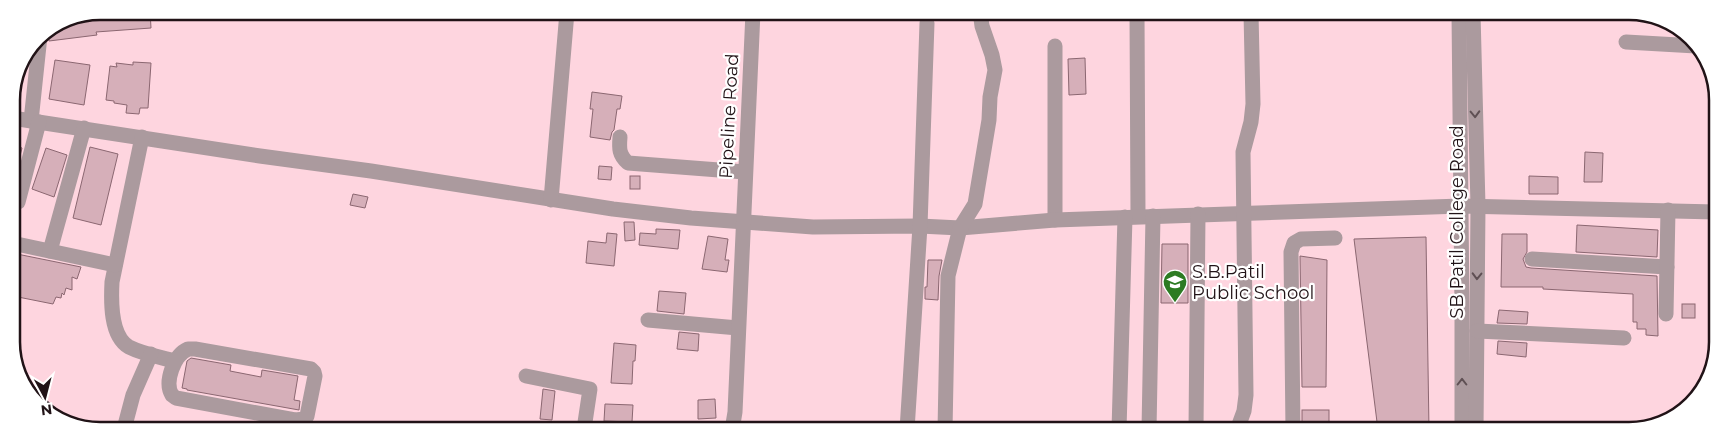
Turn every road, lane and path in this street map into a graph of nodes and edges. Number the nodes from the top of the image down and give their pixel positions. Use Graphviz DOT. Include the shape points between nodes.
graph roads {
  1 [pos="566,20"];
  2 [pos="753,20"];
  3 [pos="981,20"];
  4 [pos="1137,20"];
  5 [pos="1251,20"];
  6 [pos="1460,20"];
  7 [pos="1472,20"];
  8 [pos="927,23"];
  9 [pos="1626,42"];
  10 [pos="1686,45"];
  11 [pos="1055,46"];
  12 [pos="37,52"];
  13 [pos="29,64"];
  14 [pos="1467,78"];
  15 [pos="26,120"];
  16 [pos="84,128"];
  17 [pos="142,137"];
  18 [pos="620,137"];
  19 [pos="745,172"];
  20 [pos="20,182"];
  21 [pos="551,200"];
  22 [pos="1461,206"];
  23 [pos="1478,206"];
  24 [pos="1668,210"];
  25 [pos="1709,212"];
  26 [pos="1244,213"];
  27 [pos="1198,214"];
  28 [pos="1138,216"];
  29 [pos="1055,220"];
  30 [pos="743,221"];
  31 [pos="920,226"];
  32 [pos="960,228"];
  33 [pos="1335,238"];
  34 [pos="20,245"];
  35 [pos="50,251"];
  36 [pos="1532,259"];
  37 [pos="115,265"];
  38 [pos="1667,266"];
  39 [pos="1666,314"];
  40 [pos="648,320"];
  41 [pos="738,328"];
  42 [pos="1476,331"];
  43 [pos="1624,338"];
  44 [pos="151,354"];
  45 [pos="174,361"];
  46 [pos="526,376"];
  47 [pos="126,422"];
  48 [pos="585,422"];
  49 [pos="733,422"];
  50 [pos="908,422"];
  51 [pos="946,422"];
  52 [pos="1120,422"];
  53 [pos="1149,422"];
  54 [pos="1196,422"];
  55 [pos="1240,422"];
  56 [pos="1293,422"];
  57 [pos="1462,422"];
  58 [pos="1476,422"];
  1 -- 21 [label="street"];
  2 -- 19 [label="street, Pipeline Road"];
  3 -- 32 [label="street" via="995,70 975,204"];
  4 -- 28 [label="street"];
  5 -- 26 [label="street" via="1253,104 1243,152"];
  6 -- 14 [label="street, SB Patil College Road"];
  7 -- 14 [label="street, SB Patil College Road"];
  8 -- 31 [label="street"];
  9 -- 10 [label="street"];
  11 -- 29 [label="street"];
  12 -- 15 [label="street"];
  13 -- 15 [label="street"];
  14 -- 22 [label="street, SB Patil College Road"];
  14 -- 23 [label="street, SB Patil College Road, one-way"];
  15 -- 16 [label="street"];
  15 -- 20 [label="street"];
  16 -- 17 [label="street"];
  16 -- 35 [label="street"];
  17 -- 21 [label="street"];
  17 -- 37 [label="street"];
  18 -- 19 [label="street" via="619,150 628,163"];
  19 -- 30 [label="street, Pipeline Road"];
  21 -- 30 [label="street" via="657,215"];
  22 -- 23 [label="street"];
  22 -- 26 [label="street"];
  57 -- 22 [label="street, SB Patil College Road, one-way"];
  23 -- 24 [label="street"];
  23 -- 42 [label="street, SB Patil College Road, one-way"];
  24 -- 25 [label="street"];
  24 -- 38 [label="street"];
  26 -- 27 [label="street"];
  26 -- 55 [label="street" via="1246,395"];
  27 -- 28 [label="street"];
  27 -- 54 [label="street"];
  28 -- 29 [label="street"];
  28 -- 52 [label="street"];
  28 -- 53 [label="street"];
  29 -- 32 [label="street"];
  30 -- 31 [label="street" via="813,227"];
  30 -- 41 [label="street, Pipeline Road"];
  31 -- 32 [label="street"];
  31 -- 50 [label="street"];
  32 -- 51 [label="street" via="948,276"];
  33 -- 56 [label="street" via="1301,239 1291,252"];
  34 -- 35 [label="street"];
  35 -- 37 [label="street"];
  36 -- 38 [label="street"];
  37 -- 44 [label="street" via="111,305 121,339 128,346"];
  38 -- 39 [label="street"];
  40 -- 41 [label="street"];
  41 -- 49 [label="street, Pipeline Road"];
  42 -- 43 [label="street"];
  42 -- 58 [label="street, SB Patil College Road"];
  44 -- 45 [label="street"];
  44 -- 47 [label="street" via="133,395"];
  45 -- 45 [label="street" via="182,351 195,349 311,368 315,376 307,416 295,420 176,398 169,386"];
  46 -- 48 [label="street" via="590,390"];
}
